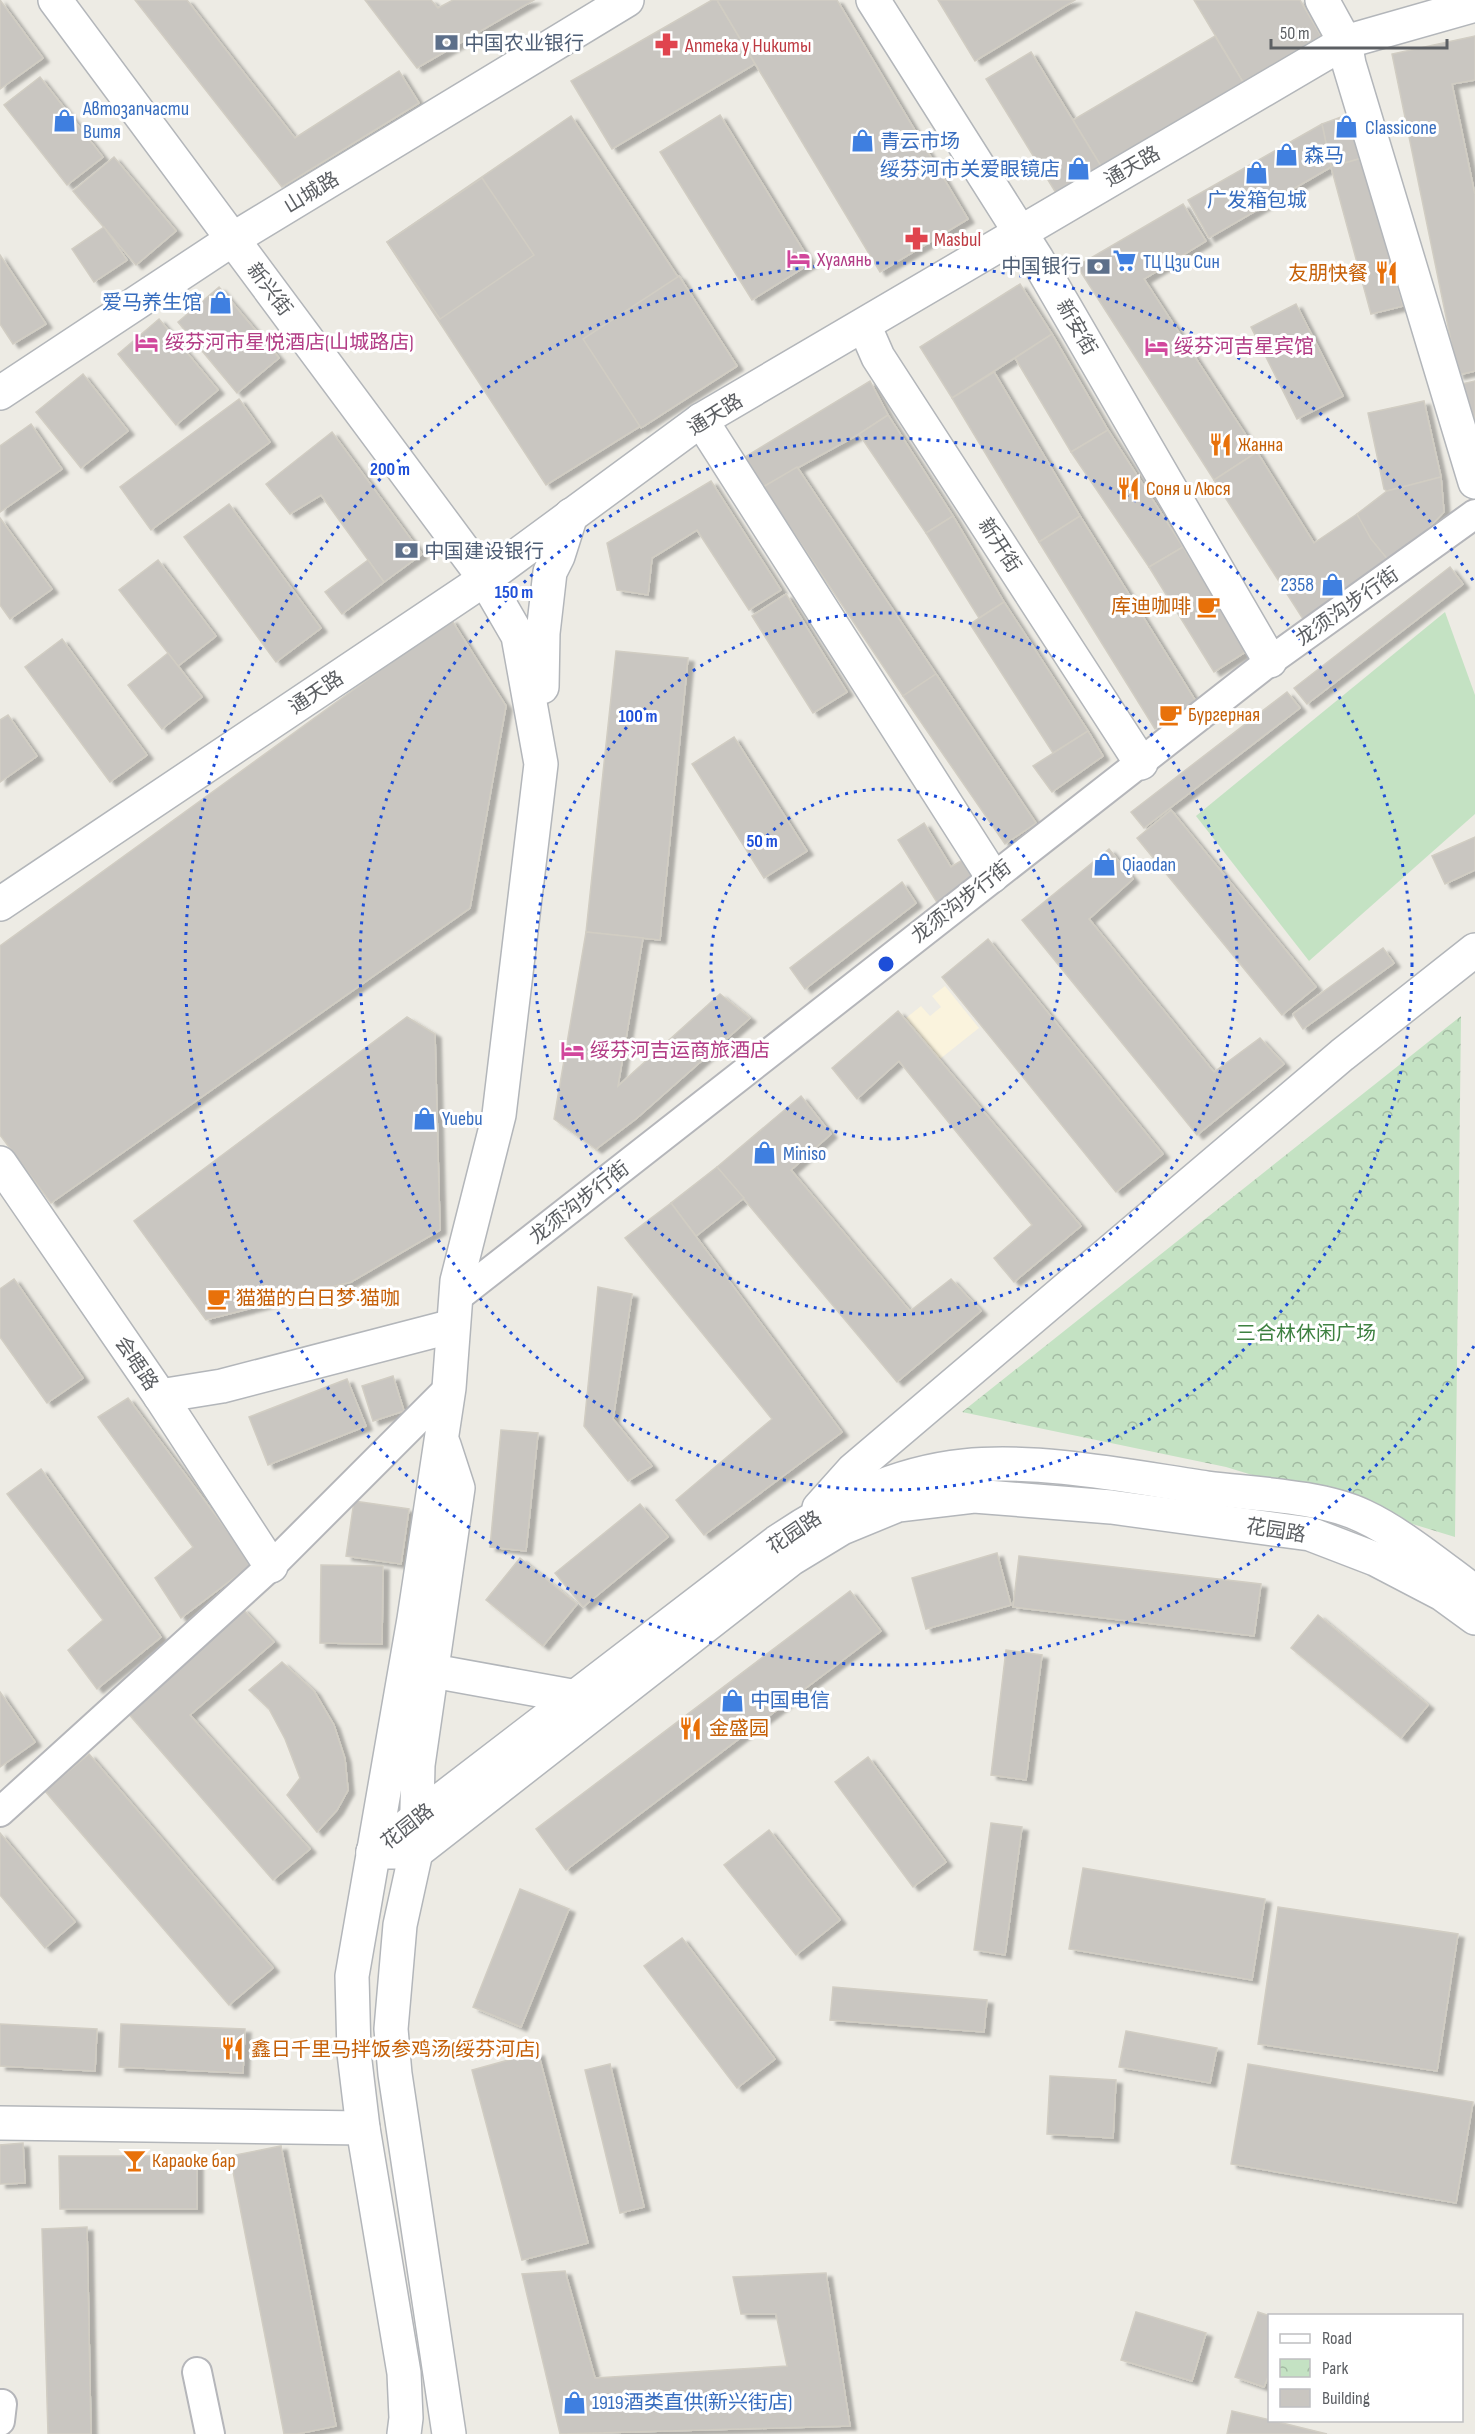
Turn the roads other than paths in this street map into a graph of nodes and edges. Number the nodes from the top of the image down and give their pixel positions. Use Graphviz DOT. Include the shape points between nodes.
graph roads {
  1 [pos="56,0"];
  2 [pos="627,0"];
  3 [pos="873,0"];
  4 [pos="1322,0"];
  5 [pos="1475,5"];
  6 [pos="1345,42"];
  7 [pos="1019,232"];
  8 [pos="233,239"];
  9 [pos="864,325"];
  10 [pos="0,393"];
  11 [pos="701,420"];
  12 [pos="1475,482"];
  13 [pos="1475,514"];
  14 [pos="571,515"];
  15 [pos="485,579"];
  16 [pos="1270,661"];
  17 [pos="1141,763"];
  18 [pos="541,764"];
  19 [pos="992,876"];
  20 [pos="0,904"];
  21 [pos="1475,950"];
  22 [pos="0,1163"];
  23 [pos="454,1312"];
  24 [pos="449,1388"];
  25 [pos="160,1396"];
  26 [pos="442,1439"];
  27 [pos="808,1521"];
  28 [pos="271,1566"];
  29 [pos="1475,1592"];
  30 [pos="1475,1618"];
  31 [pos="433,1671"];
  32 [pos="577,1697"];
  33 [pos="0,1812"];
  34 [pos="417,1818"];
  35 [pos="373,1852"];
  36 [pos="416,1852"];
  37 [pos="0,2123"];
  38 [pos="363,2128"];
  39 [pos="197,2372"];
  40 [pos="210,2434"];
  41 [pos="404,2434"];
  42 [pos="449,2434"];
  1 -- 8 [label="main road, 新兴街"];
  2 -- 8 [label="main road, 山城路"];
  3 -- 7 [label="main road, 新安街"];
  4 -- 6 [label="main road"];
  5 -- 6 [label="main road, 通天路"];
  6 -- 7 [label="main road, 通天路"];
  6 -- 12 [label="main road"];
  7 -- 9 [label="main road, 通天路"];
  7 -- 16 [label="main road, 新安街"];
  8 -- 10 [label="main road, 山城路"];
  8 -- 15 [label="main road, 新兴街"];
  9 -- 11 [label="main road, 通天路"];
  9 -- 17 [label="main road, 新开街" via="878,357"];
  11 -- 14 [label="main road, 通天路"];
  11 -- 19 [label="main road"];
  13 -- 16 [label="street, 龙须沟步行街"];
  14 -- 15 [label="main road, 通天路"];
  14 -- 18 [label="main road" via="550,572 544,623"];
  15 -- 18 [label="main road, 新兴街" via="518,636"];
  15 -- 20 [label="main road, 通天路"];
  16 -- 17 [label="street, 龙须沟步行街"];
  17 -- 19 [label="street, 龙须沟步行街"];
  18 -- 23 [label="main road" via="499,1115 457,1281"];
  19 -- 23 [label="street, 龙须沟步行街"];
  21 -- 27 [label="main road" via="1342,1055 853,1470"];
  22 -- 25 [label="main road, 会晤路"];
  23 -- 24 [label="main road"];
  23 -- 25 [label="main road" via="222,1386"];
  24 -- 26 [label="main road"];
  24 -- 28 [label="street"];
  25 -- 28 [label="main road, 会晤路"];
  26 -- 31 [label="main road" via="458,1488"];
  26 -- 35 [label="main road"];
  27 -- 29 [label="main road, 花园路" via="874,1488 913,1475 998,1464 1071,1469 1320,1503 1363,1515"];
  27 -- 32 [label="main road, 花园路"];
  28 -- 33 [label="street"];
  30 -- 36 [label="main road, 花园路" via="1442,1594 1385,1564 1310,1534 1111,1507 974,1496 898,1505 842,1528 790,1559"];
  31 -- 32 [label="main road"];
  31 -- 34 [label="main road" via="418,1765"];
  32 -- 34 [label="main road, 花园路"];
  34 -- 35 [label="main road, 花园路"];
  34 -- 36 [label="main road"];
  35 -- 36 [label="main road, 花园路"];
  35 -- 38 [label="main road" via="352,1976 354,2053"];
  36 -- 42 [label="main road" via="400,1925 391,2029"];
  37 -- 38 [label="main road"];
  38 -- 41 [label="main road" via="404,2373"];
  39 -- 40 [label="street"];
}
